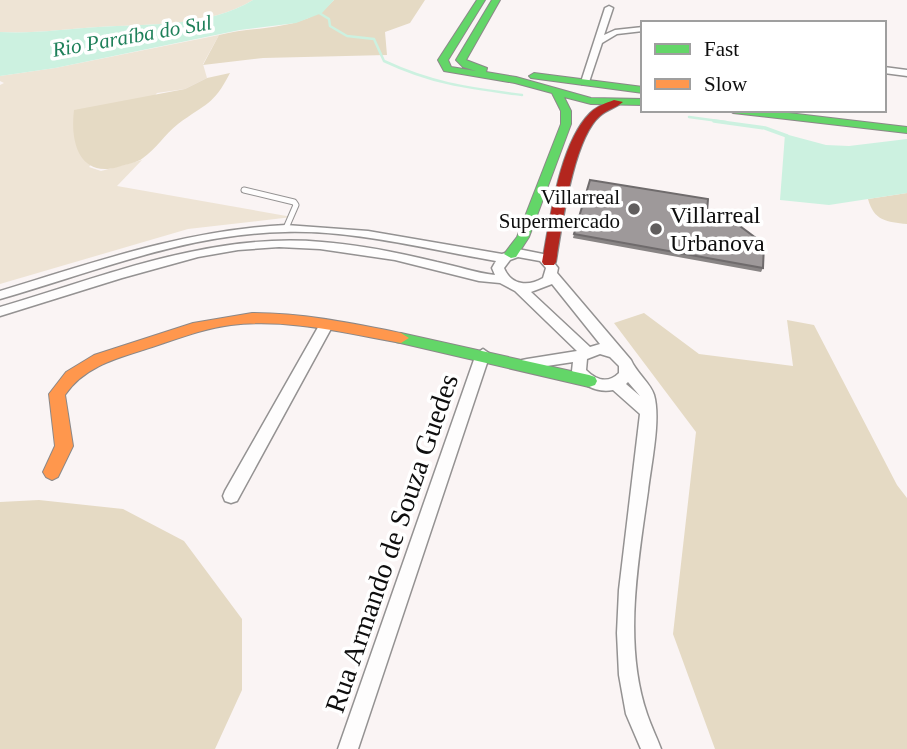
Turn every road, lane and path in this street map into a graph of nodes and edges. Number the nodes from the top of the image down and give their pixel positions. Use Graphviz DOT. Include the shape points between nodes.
graph roads {
  1 [pos="481,0"];
  2 [pos="496,0"];
  3 [pos="609,8"];
  4 [pos="603,22"];
  5 [pos="641,29"];
  6 [pos="641,29"];
  7 [pos="598,42"];
  8 [pos="886,70"];
  9 [pos="907,73"];
  10 [pos="581,82"];
  11 [pos="555,92"];
  12 [pos="626,98"];
  13 [pos="750,112"];
  14 [pos="830,112"];
  15 [pos="907,119"];
  16 [pos="907,130"];
  17 [pos="244,190"];
  18 [pos="286,228"];
  19 [pos="158,248"];
  20 [pos="507,256"];
  21 [pos="162,262"];
  22 [pos="550,268"];
  23 [pos="502,279"];
  24 [pos="519,287"];
  25 [pos="0,295"];
  26 [pos="0,312"];
  27 [pos="326,325"];
  28 [pos="615,353"];
  29 [pos="483,354"];
  30 [pos="583,354"];
  31 [pos="527,364"];
  32 [pos="627,370"];
  33 [pos="589,381"];
  34 [pos="615,384"];
  35 [pos="648,412"];
  36 [pos="52,472"];
  37 [pos="232,496"];
  38 [pos="348,749"];
  39 [pos="650,749"];
  1 -- 11 [label="street" via="443,65 454,72 516,80"];
  2 -- 10 [label="street" via="463,63"];
  3 -- 4 [label="street"];
  4 -- 5 [label="street"];
  4 -- 7 [label="street"];
  6 -- 7 [label="street" via="615,32"];
  7 -- 10 [label="street"];
  8 -- 9 [label="street"];
  10 -- 11 [label="street" via="557,86"];
  10 -- 12 [label="street"];
  11 -- 12 [label="street" via="591,101"];
  11 -- 20 [label="street" via="566,111 566,124 523,237"];
  12 -- 22 [label="street" via="595,113 585,126 559,205"];
  13 -- 16 [label="street"];
  14 -- 15 [label="street"];
  17 -- 18 [label="lane" via="294,202"];
  18 -- 19 [label="street" via="217,234"];
  18 -- 20 [label="street"];
  19 -- 21 [label="street"];
  19 -- 25 [label="street"];
  20 -- 22 [label="street" via="532,253"];
  20 -- 23 [label="street" via="498,268"];
  21 -- 23 [label="street" via="228,248 312,244"];
  21 -- 26 [label="street"];
  22 -- 24 [label="street" via="536,287"];
  22 -- 28 [label="street"];
  23 -- 24 [label="street"];
  24 -- 30 [label="street"];
  27 -- 29 [label="street"];
  27 -- 36 [label="street" via="273,318 233,320 174,334 83,366 57,394 64,446"];
  27 -- 37 [label="street"];
  28 -- 30 [label="street" via="600,349"];
  28 -- 32 [label="street"];
  29 -- 31 [label="street"];
  29 -- 38 [label="street, Rua Armando de Souza Guedes"];
  30 -- 31 [label="street"];
  30 -- 33 [label="street" via="579,371"];
  31 -- 33 [label="street"];
  32 -- 34 [label="street"];
  32 -- 35 [label="street" via="645,392"];
  33 -- 34 [label="street"];
  34 -- 35 [label="street"];
  35 -- 39 [label="street" via="625,642 635,711"];
}
